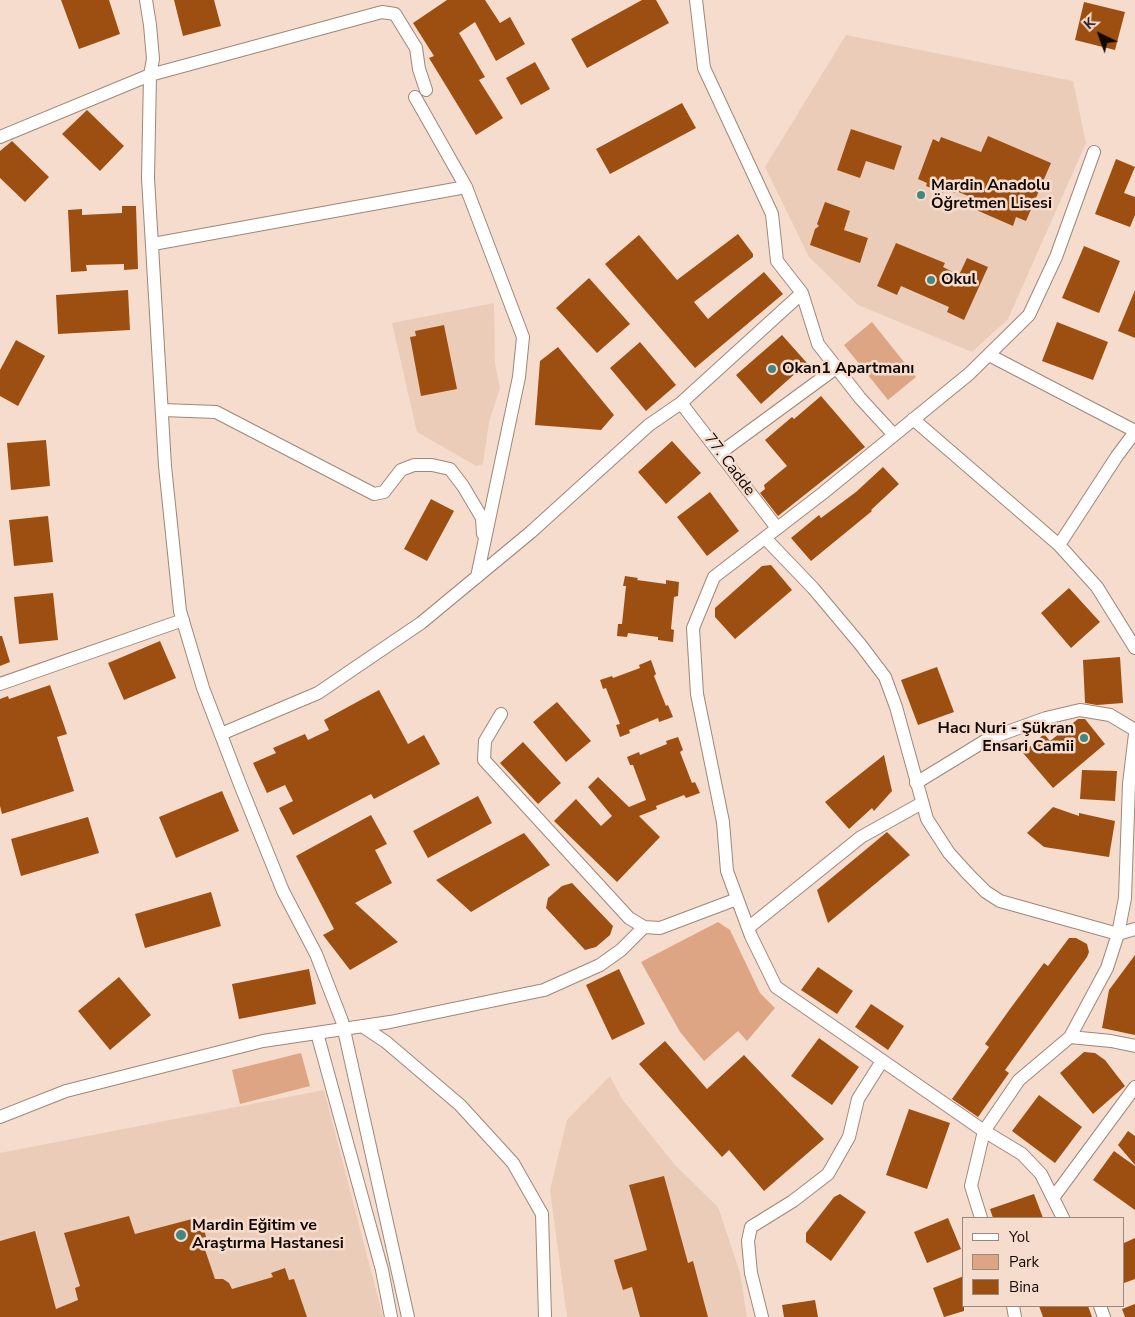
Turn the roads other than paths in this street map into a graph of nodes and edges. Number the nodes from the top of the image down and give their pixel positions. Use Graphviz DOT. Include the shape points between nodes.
graph roads {
  1 [pos="146,0"];
  2 [pos="696,0"];
  3 [pos="150,75"];
  4 [pos="426,90"];
  5 [pos="415,97"];
  6 [pos="0,137"];
  7 [pos="1094,152"];
  8 [pos="466,187"];
  9 [pos="153,244"];
  10 [pos="802,293"];
  11 [pos="989,355"];
  12 [pos="836,368"];
  13 [pos="681,403"];
  14 [pos="163,410"];
  15 [pos="913,419"];
  16 [pos="1135,432"];
  17 [pos="894,434"];
  18 [pos="720,453"];
  19 [pos="777,528"];
  20 [pos="764,538"];
  21 [pos="484,542"];
  22 [pos="1059,546"];
  23 [pos="477,577"];
  24 [pos="183,620"];
  25 [pos="1135,648"];
  26 [pos="0,684"];
  27 [pos="501,714"];
  28 [pos="1135,730"];
  29 [pos="222,734"];
  30 [pos="1135,734"];
  31 [pos="916,783"];
  32 [pos="922,803"];
  33 [pos="738,899"];
  34 [pos="644,927"];
  35 [pos="748,928"];
  36 [pos="1135,929"];
  37 [pos="1118,934"];
  38 [pos="362,1026"];
  39 [pos="343,1029"];
  40 [pos="317,1033"];
  41 [pos="1070,1037"];
  42 [pos="1135,1046"];
  43 [pos="882,1061"];
  44 [pos="1135,1087"];
  45 [pos="0,1117"];
  46 [pos="984,1131"];
  47 [pos="1053,1198"];
  48 [pos="980,1217"];
  49 [pos="1062,1217"];
  50 [pos="407,1313"];
  51 [pos="391,1315"];
  52 [pos="545,1317"];
  53 [pos="762,1317"];
  1 -- 3 [label="street" via="153,59"];
  2 -- 10 [label="street" via="704,68 772,214 777,261"];
  3 -- 4 [label="street" via="382,12 395,14 416,48"];
  3 -- 6 [label="street"];
  3 -- 9 [label="street" via="148,178"];
  5 -- 8 [label="street"];
  7 -- 11 [label="street" via="1056,257 1029,316"];
  8 -- 9 [label="street"];
  8 -- 21 [label="street" via="523,337 519,377"];
  9 -- 14 [label="street"];
  10 -- 12 [label="street" via="818,344"];
  10 -- 13 [label="street"];
  11 -- 15 [label="street"];
  11 -- 16 [label="street"];
  12 -- 17 [label="street"];
  12 -- 18 [label="street"];
  13 -- 18 [label="street, 77. Cadde"];
  13 -- 23 [label="street" via="649,425 532,532"];
  14 -- 21 [label="street" via="216,412 374,494 384,492 401,470 432,465 450,469 482,518"];
  14 -- 24 [label="street" via="165,466"];
  15 -- 17 [label="street"];
  15 -- 22 [label="street"];
  16 -- 22 [label="street"];
  17 -- 19 [label="street"];
  18 -- 19 [label="street, 77. Cadde"];
  19 -- 20 [label="street"];
  20 -- 31 [label="street" via="813,588 885,677"];
  20 -- 33 [label="street" via="714,577 693,628 697,694 723,822 727,871"];
  21 -- 23 [label="street"];
  22 -- 25 [label="street" via="1097,587"];
  23 -- 29 [label="street" via="421,623 318,693"];
  24 -- 26 [label="street"];
  24 -- 29 [label="street" via="203,688"];
  27 -- 34 [label="street" via="484,741 484,760 630,918"];
  28 -- 31 [label="street" via="1110,715 1080,710 1046,718 988,738"];
  29 -- 39 [label="street" via="283,891 316,954"];
  30 -- 37 [label="street" via="1129,784 1125,898"];
  31 -- 32 [label="street"];
  32 -- 35 [label="street" via="862,837"];
  32 -- 37 [label="street" via="927,819 949,853 986,892 1000,901"];
  33 -- 34 [label="street" via="660,928"];
  33 -- 35 [label="street"];
  34 -- 38 [label="street" via="600,965 544,990"];
  35 -- 43 [label="street" via="776,987"];
  36 -- 37 [label="street"];
  37 -- 41 [label="street" via="1106,968"];
  38 -- 39 [label="street"];
  38 -- 52 [label="street" via="386,1042 460,1105 512,1163 542,1214"];
  39 -- 40 [label="street"];
  39 -- 50 [label="street"];
  40 -- 45 [label="street" via="263,1041 160,1065 66,1091"];
  40 -- 51 [label="street" via="382,1270"];
  41 -- 42 [label="street"];
  41 -- 46 [label="street" via="1019,1080"];
  43 -- 46 [label="street"];
  43 -- 53 [label="street" via="858,1099 849,1136 828,1174 751,1227 748,1241 751,1273"];
  44 -- 47 [label="street"];
  46 -- 47 [label="street" via="1022,1154 1041,1174"];
  46 -- 48 [label="street" via="971,1186"];
  47 -- 49 [label="street"];
  50 -- 51 [label="street"];
}
